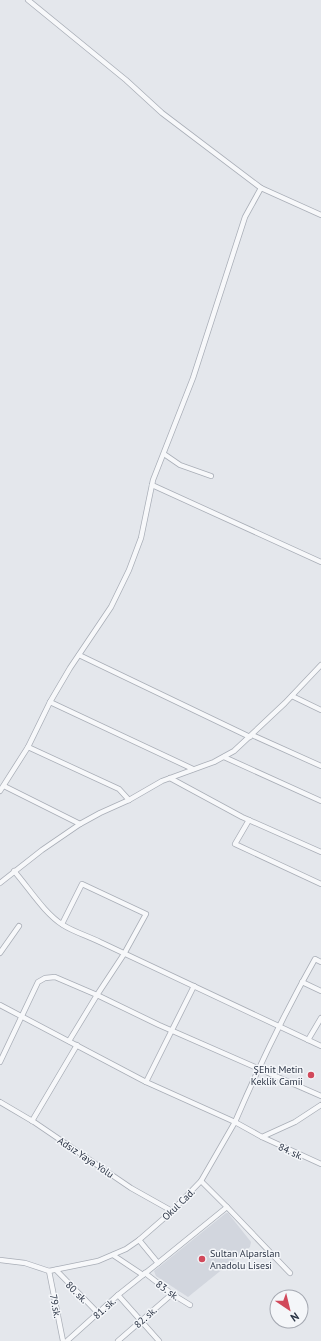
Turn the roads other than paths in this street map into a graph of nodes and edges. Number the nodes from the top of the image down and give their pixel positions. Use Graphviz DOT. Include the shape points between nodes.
graph roads {
  1 [pos="28,0"];
  2 [pos="261,188"];
  3 [pos="321,215"];
  4 [pos="164,454"];
  5 [pos="211,476"];
  6 [pos="152,485"];
  7 [pos="321,562"];
  8 [pos="79,655"];
  9 [pos="321,665"];
  10 [pos="292,696"];
  11 [pos="50,702"];
  12 [pos="321,710"];
  13 [pos="251,736"];
  14 [pos="28,747"];
  15 [pos="224,756"];
  16 [pos="321,766"];
  17 [pos="193,769"];
  18 [pos="170,778"];
  19 [pos="4,786"];
  20 [pos="0,791"];
  21 [pos="129,800"];
  22 [pos="321,801"];
  23 [pos="249,820"];
  24 [pos="80,824"];
  25 [pos="321,852"];
  26 [pos="14,871"];
  27 [pos="0,883"];
  28 [pos="321,884"];
  29 [pos="62,924"];
  30 [pos="19,926"];
  31 [pos="0,953"];
  32 [pos="124,954"];
  33 [pos="321,962"];
  34 [pos="302,982"];
  35 [pos="194,986"];
  36 [pos="321,991"];
  37 [pos="97,995"];
  38 [pos="0,1006"];
  39 [pos="21,1016"];
  40 [pos="321,1018"];
  41 [pos="280,1027"];
  42 [pos="172,1030"];
  43 [pos="308,1040"];
  44 [pos="69,1042"];
  45 [pos="77,1045"];
  46 [pos="321,1046"];
  47 [pos="0,1062"];
  48 [pos="258,1068"];
  49 [pos="146,1082"];
  50 [pos="321,1096"];
  51 [pos="0,1102"];
  52 [pos="321,1105"];
  53 [pos="32,1121"];
  54 [pos="235,1122"];
  55 [pos="262,1137"];
  56 [pos="321,1164"];
  57 [pos="202,1181"];
  58 [pos="227,1207"];
  59 [pos="172,1211"];
  60 [pos="138,1240"];
  61 [pos="113,1255"];
  62 [pos="0,1260"];
  63 [pos="158,1263"];
  64 [pos="56,1270"];
  65 [pos="49,1271"];
  66 [pos="290,1273"];
  67 [pos="144,1274"];
  68 [pos="172,1294"];
  69 [pos="118,1295"];
  70 [pos="190,1306"];
  71 [pos="98,1313"];
  72 [pos="141,1321"];
  73 [pos="63,1341"];
  74 [pos="67,1341"];
  75 [pos="118,1341"];
  76 [pos="159,1341"];
  1 -- 2 [label="street" via="126,80 162,113"];
  2 -- 3 [label="street"];
  2 -- 4 [label="street" via="246,217 193,378"];
  4 -- 5 [label="street" via="180,466"];
  4 -- 6 [label="street"];
  6 -- 7 [label="street"];
  6 -- 8 [label="street" via="141,538 129,570 111,607"];
  8 -- 11 [label="street"];
  8 -- 13 [label="street"];
  9 -- 10 [label="street"];
  10 -- 12 [label="street"];
  10 -- 13 [label="street"];
  11 -- 14 [label="street"];
  11 -- 17 [label="street"];
  13 -- 15 [label="street"];
  13 -- 16 [label="street"];
  14 -- 19 [label="street"];
  14 -- 21 [label="street" via="119,789"];
  15 -- 17 [label="street"];
  15 -- 22 [label="street"];
  17 -- 18 [label="street"];
  18 -- 21 [label="street"];
  18 -- 23 [label="street"];
  19 -- 20 [label="street"];
  19 -- 24 [label="street"];
  21 -- 24 [label="street"];
  23 -- 25 [label="street"];
  23 -- 28 [label="street" via="235,844"];
  24 -- 26 [label="street"];
  26 -- 27 [label="street"];
  26 -- 29 [label="street" via="47,911"];
  29 -- 32 [label="street"];
  29 -- 32 [label="street" via="82,884 146,914"];
  30 -- 31 [label="street"];
  32 -- 35 [label="street"];
  32 -- 37 [label="street"];
  33 -- 34 [label="street, Okul Cad." via="315,959"];
  34 -- 36 [label="street"];
  34 -- 41 [label="street, Okul Cad."];
  35 -- 41 [label="street"];
  35 -- 42 [label="street"];
  37 -- 39 [label="street" via="50,976 36,986"];
  37 -- 42 [label="street"];
  37 -- 44 [label="street"];
  38 -- 39 [label="street"];
  39 -- 44 [label="street"];
  39 -- 47 [label="street"];
  40 -- 43 [label="street"];
  41 -- 43 [label="street"];
  41 -- 48 [label="street, Okul Cad."];
  42 -- 48 [label="street"];
  42 -- 49 [label="street"];
  43 -- 46 [label="street"];
  44 -- 45 [label="street"];
  45 -- 49 [label="street"];
  45 -- 53 [label="street"];
  48 -- 50 [label="street"];
  48 -- 54 [label="street, Okul Cad."];
  49 -- 54 [label="street"];
  51 -- 53 [label="street, Adsız Yaya Yolu"];
  52 -- 55 [label="street" via="295,1122"];
  53 -- 59 [label="street, Adsız Yaya Yolu" via="131,1188"];
  54 -- 55 [label="street"];
  54 -- 57 [label="street, Okul Cad."];
  55 -- 56 [label="street, 84. sk."];
  57 -- 58 [label="street"];
  57 -- 59 [label="street, Okul Cad."];
  58 -- 63 [label="street, 81. sk."];
  58 -- 66 [label="street"];
  59 -- 60 [label="street, Okul Cad."];
  60 -- 61 [label="street, Okul Cad."];
  60 -- 63 [label="street"];
  61 -- 64 [label="street, Okul Cad."];
  61 -- 67 [label="street, 83. sk."];
  62 -- 65 [label="street, Okul Cad." via="25,1263"];
  63 -- 67 [label="street, 81. sk."];
  64 -- 65 [label="street, Okul Cad."];
  64 -- 71 [label="street, 80. sk."];
  65 -- 73 [label="street, 79.sk."];
  67 -- 68 [label="street, 83. sk."];
  67 -- 69 [label="street, 81. sk."];
  68 -- 70 [label="street, 83. sk."];
  68 -- 72 [label="street, 82. sk."];
  69 -- 71 [label="street, 81. sk."];
  69 -- 72 [label="street"];
  71 -- 74 [label="street, 81. sk."];
  72 -- 75 [label="street, 82. sk."];
  72 -- 76 [label="street"];
}
